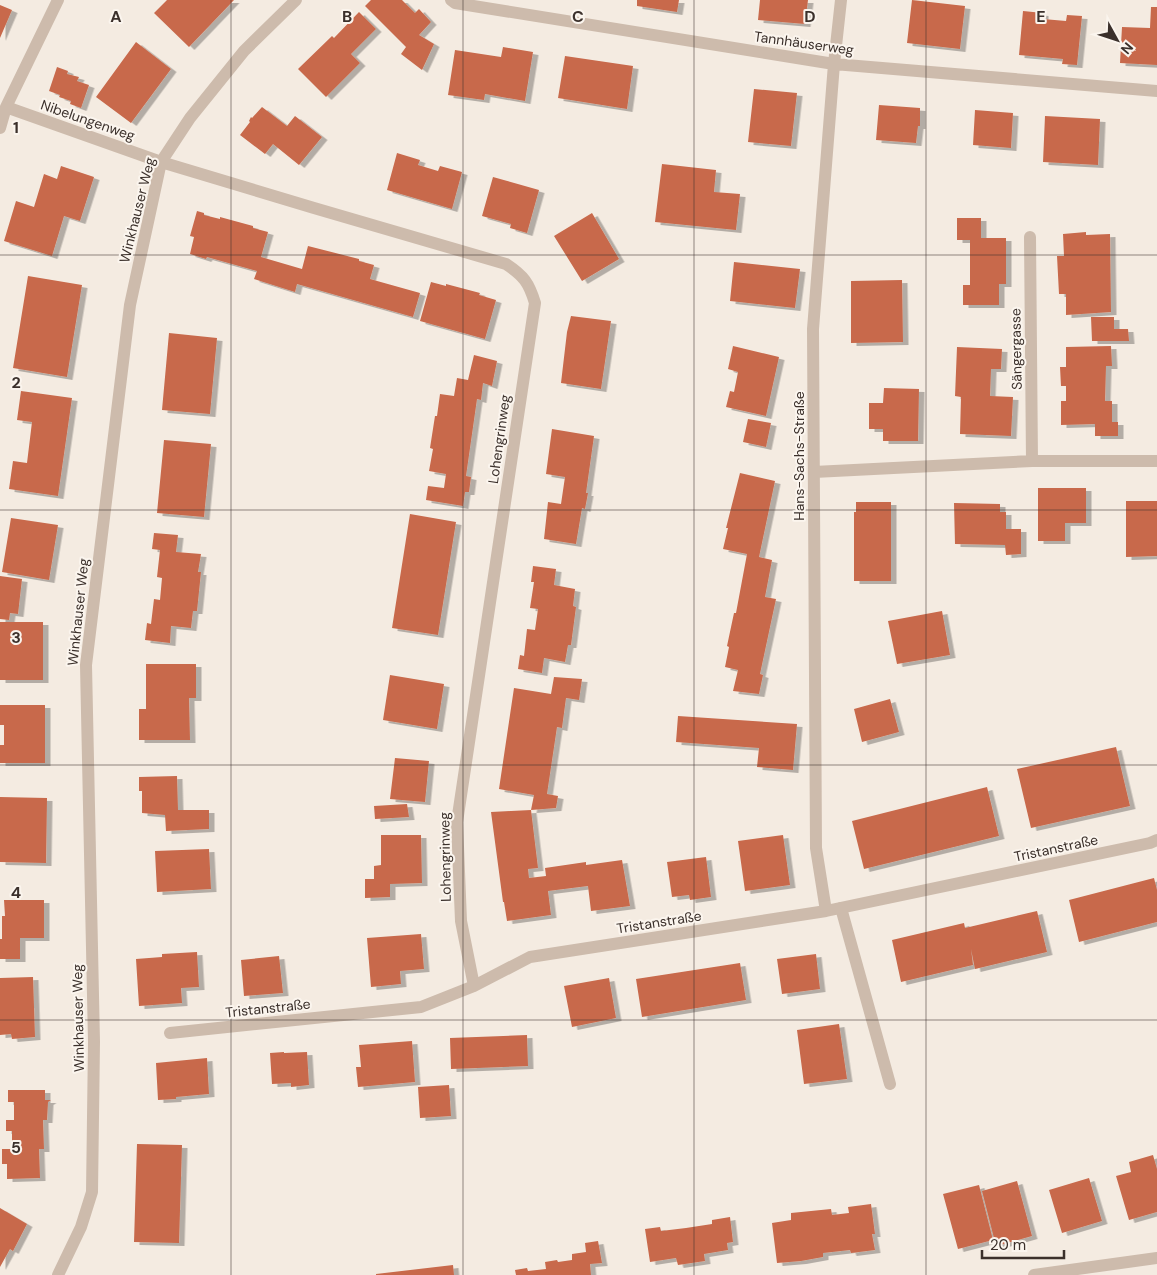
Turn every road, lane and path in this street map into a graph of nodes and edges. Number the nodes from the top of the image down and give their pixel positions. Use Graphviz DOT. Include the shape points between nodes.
graph roads {
  1 [pos="58,0"];
  2 [pos="296,0"];
  3 [pos="451,0"];
  4 [pos="841,0"];
  5 [pos="834,64"];
  6 [pos="1157,91"];
  7 [pos="6,108"];
  8 [pos="0,128"];
  9 [pos="161,162"];
  10 [pos="1030,237"];
  11 [pos="1157,460"];
  12 [pos="1032,461"];
  13 [pos="814,472"];
  14 [pos="1157,840"];
  15 [pos="841,908"];
  16 [pos="826,911"];
  17 [pos="474,986"];
  18 [pos="170,1033"];
  19 [pos="890,1084"];
  20 [pos="1157,1258"];
  21 [pos="58,1275"];
  22 [pos="1034,1275"];
  1 -- 7 [label="street"];
  2 -- 9 [label="street, Winkhauser Weg" via="244,51 190,118"];
  3 -- 5 [label="street, Tannhäuserweg"];
  4 -- 5 [label="street, Hans-Sachs-Straße"];
  5 -- 6 [label="street, Tannhäuserweg"];
  5 -- 13 [label="street, Hans-Sachs-Straße" via="813,329"];
  7 -- 8 [label="street"];
  7 -- 9 [label="street, Nibelungenweg"];
  9 -- 17 [label="street, Lohengrinweg" via="506,264 520,273 530,286 535,303 457,822 461,921"];
  9 -- 21 [label="street, Winkhauser Weg" via="130,306 86,665 94,1042 92,1192 81,1227"];
  10 -- 12 [label="street, Sängergasse"];
  11 -- 12 [label="street"];
  12 -- 13 [label="street"];
  13 -- 16 [label="street, Hans-Sachs-Straße" via="816,848"];
  14 -- 15 [label="street, Tristanstraße"];
  15 -- 16 [label="street, Tristanstraße"];
  15 -- 19 [label="street"];
  16 -- 17 [label="street, Tristanstraße" via="530,957"];
  17 -- 18 [label="street, Tristanstraße" via="421,1008"];
  20 -- 22 [label="street"];
}
